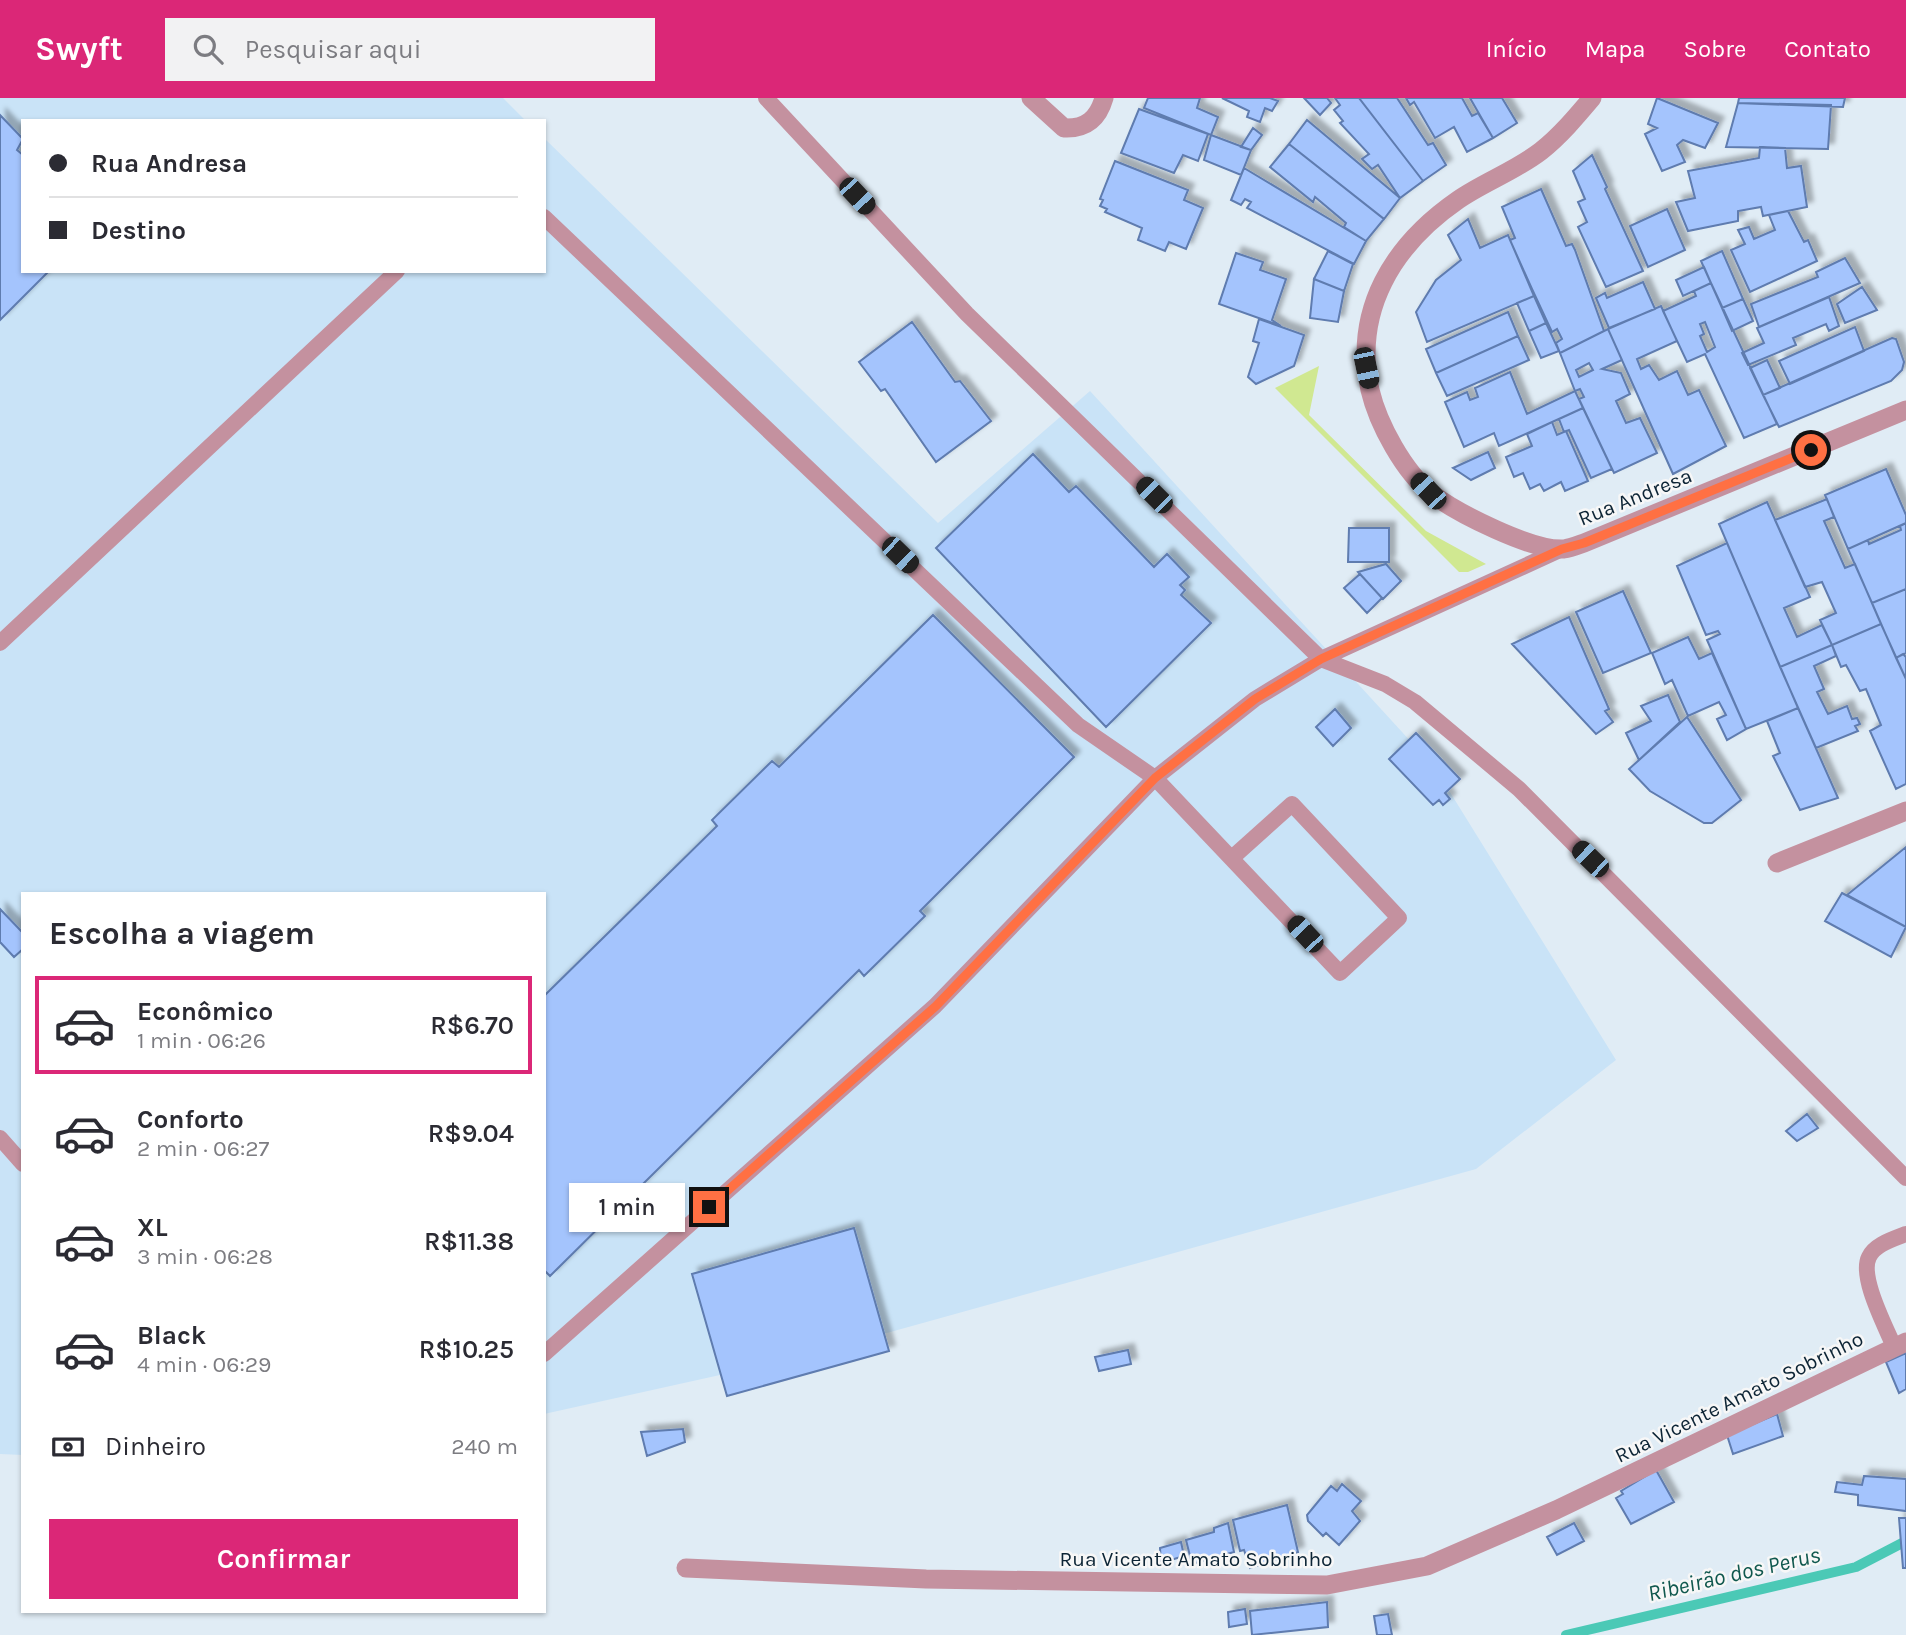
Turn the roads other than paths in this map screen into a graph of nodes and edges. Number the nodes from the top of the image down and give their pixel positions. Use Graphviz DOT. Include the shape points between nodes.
graph roads {
  1 [pos="766,98"];
  2 [pos="1031,98"];
  3 [pos="1104,98"];
  4 [pos="1592,98"];
  5 [pos="546,219"];
  6 [pos="395,273"];
  7 [pos="1906,410"];
  8 [pos="1562,549"];
  9 [pos="0,643"];
  10 [pos="1321,659"];
  11 [pos="1155,778"];
  12 [pos="1906,811"];
  13 [pos="1233,857"];
  14 [pos="1777,863"];
  15 [pos="0,1138"];
  16 [pos="21,1162"];
  17 [pos="1906,1178"];
  18 [pos="1906,1234"];
  19 [pos="1900,1344"];
  20 [pos="546,1352"];
  21 [pos="686,1568"];
  1 -- 10 [label="lane" via="967,314"];
  2 -- 3 [label="street" via="1064,128 1078,128 1101,111"];
  4 -- 8 [label="street, Rua Andresa" via="1541,151 1426,224 1385,279 1364,341 1374,406 1412,474 1428,491 1446,505 1495,528"];
  5 -- 11 [label="lane" via="1078,725"];
  6 -- 9 [label="lane"];
  7 -- 8 [label="street, Rua Andresa"];
  8 -- 10 [label="lane"];
  10 -- 11 [label="lane" via="1255,699"];
  10 -- 17 [label="lane" via="1385,684 1415,702 1520,789"];
  11 -- 13 [label="lane"];
  11 -- 20 [label="lane" via="936,1006"];
  12 -- 14 [label="street"];
  13 -- 13 [label="lane" via="1340,973 1399,918 1292,804"];
  15 -- 16 [label="lane"];
  18 -- 19 [label="lane" via="1881,1245 1868,1258 1866,1277"];
  19 -- 21 [label="street, Rua Vicente Amato Sobrinho" via="1556,1510 1427,1566 1327,1585 926,1579"];
}
